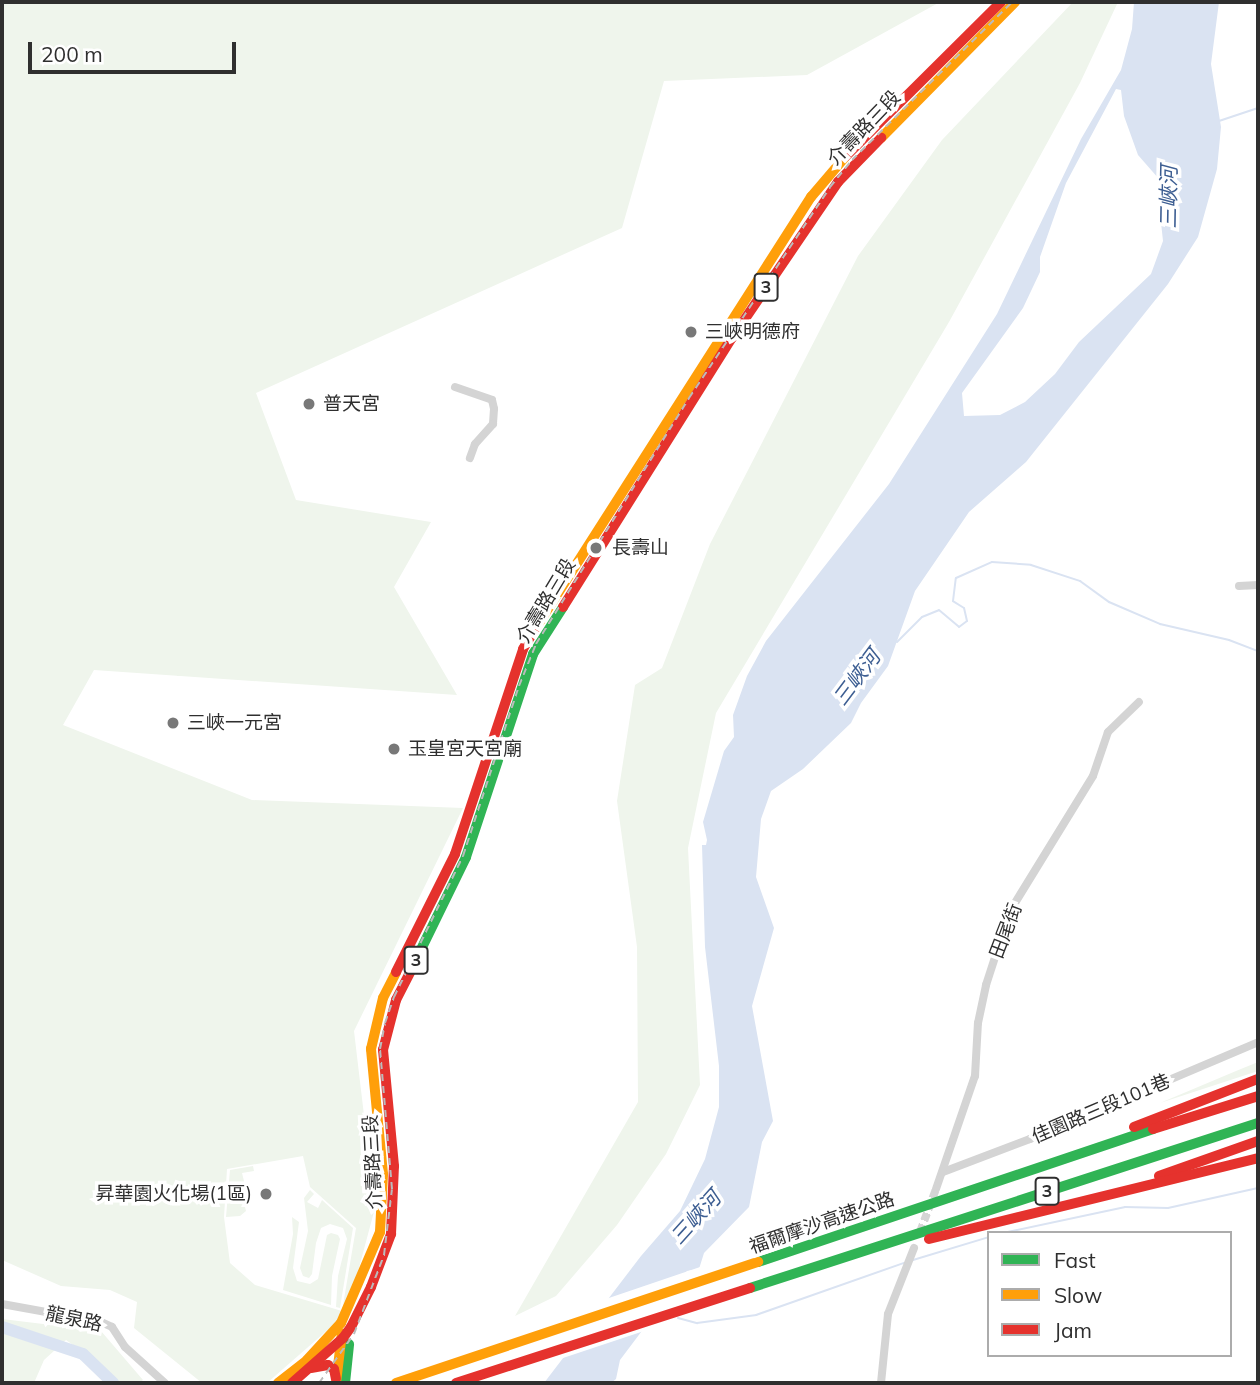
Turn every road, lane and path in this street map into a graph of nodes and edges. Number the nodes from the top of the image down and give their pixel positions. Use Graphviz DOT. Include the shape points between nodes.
graph roads {
  1 [pos="1000,2"];
  2 [pos="1016,2"];
  3 [pos="455,387"];
  4 [pos="470,458"];
  5 [pos="1258,585"];
  6 [pos="1239,586"];
  7 [pos="1139,702"];
  8 [pos="1258,1042"];
  9 [pos="1258,1079"];
  10 [pos="1258,1096"];
  11 [pos="1258,1123"];
  12 [pos="1258,1141"];
  13 [pos="1078,1152"];
  14 [pos="1258,1158"];
  15 [pos="943,1172"];
  16 [pos="936,1189"];
  17 [pos="1082,1202"];
  18 [pos="914,1248"];
  19 [pos="836,1262"];
  20 [pos="2,1304"];
  21 [pos="346,1325"];
  22 [pos="343,1338"];
  23 [pos="311,1368"];
  24 [pos="339,1382"];
  25 [pos="166,1383"];
  26 [pos="278,1383"];
  27 [pos="292,1383"];
  28 [pos="396,1383"];
  29 [pos="456,1383"];
  30 [pos="881,1383"];
  1 -- 21 [label="main road, 介壽路三段 / 3" via="832,169 811,197 523,649 456,854 383,998 371,1049 383,1174 380,1232"];
  2 -- 21 [label="main road, 介壽路三段 / 3" via="838,182 533,653 466,857 387,1028 383,1050 395,1203 391,1234 370,1287"];
  3 -- 4 [label="street" via="492,400 494,408 493,424 475,444"];
  5 -- 6 [label="street"];
  7 -- 15 [label="street, 田尾街" via="1108,732 1093,776 1010,911 981,1010 975,1076"];
  8 -- 15 [label="street, 佳園路三段101巷"];
  9 -- 13 [label="main road"];
  10 -- 13 [label="main road, 福爾摩沙高速公路 / 3"];
  11 -- 19 [label="main road, 福爾摩沙高速公路 / 3"];
  12 -- 17 [label="main road"];
  13 -- 28 [label="main road, 福爾摩沙高速公路 / 3"];
  14 -- 17 [label="main road"];
  15 -- 16 [label="street, 田尾街"];
  17 -- 19 [label="main road"];
  18 -- 30 [label="street" via="888,1314"];
  19 -- 29 [label="main road, 福爾摩沙高速公路 / 3"];
  20 -- 25 [label="street, 龍泉路" via="112,1327 125,1347"];
  21 -- 22 [label="main road, 3"];
  21 -- 24 [label="main road"];
  21 -- 26 [label="main road, 3"];
  22 -- 23 [label="main road, 3"];
  22 -- 24 [label="main road"];
  23 -- 24 [label="main road" via="328,1365"];
  23 -- 27 [label="main road, 3"];
}
